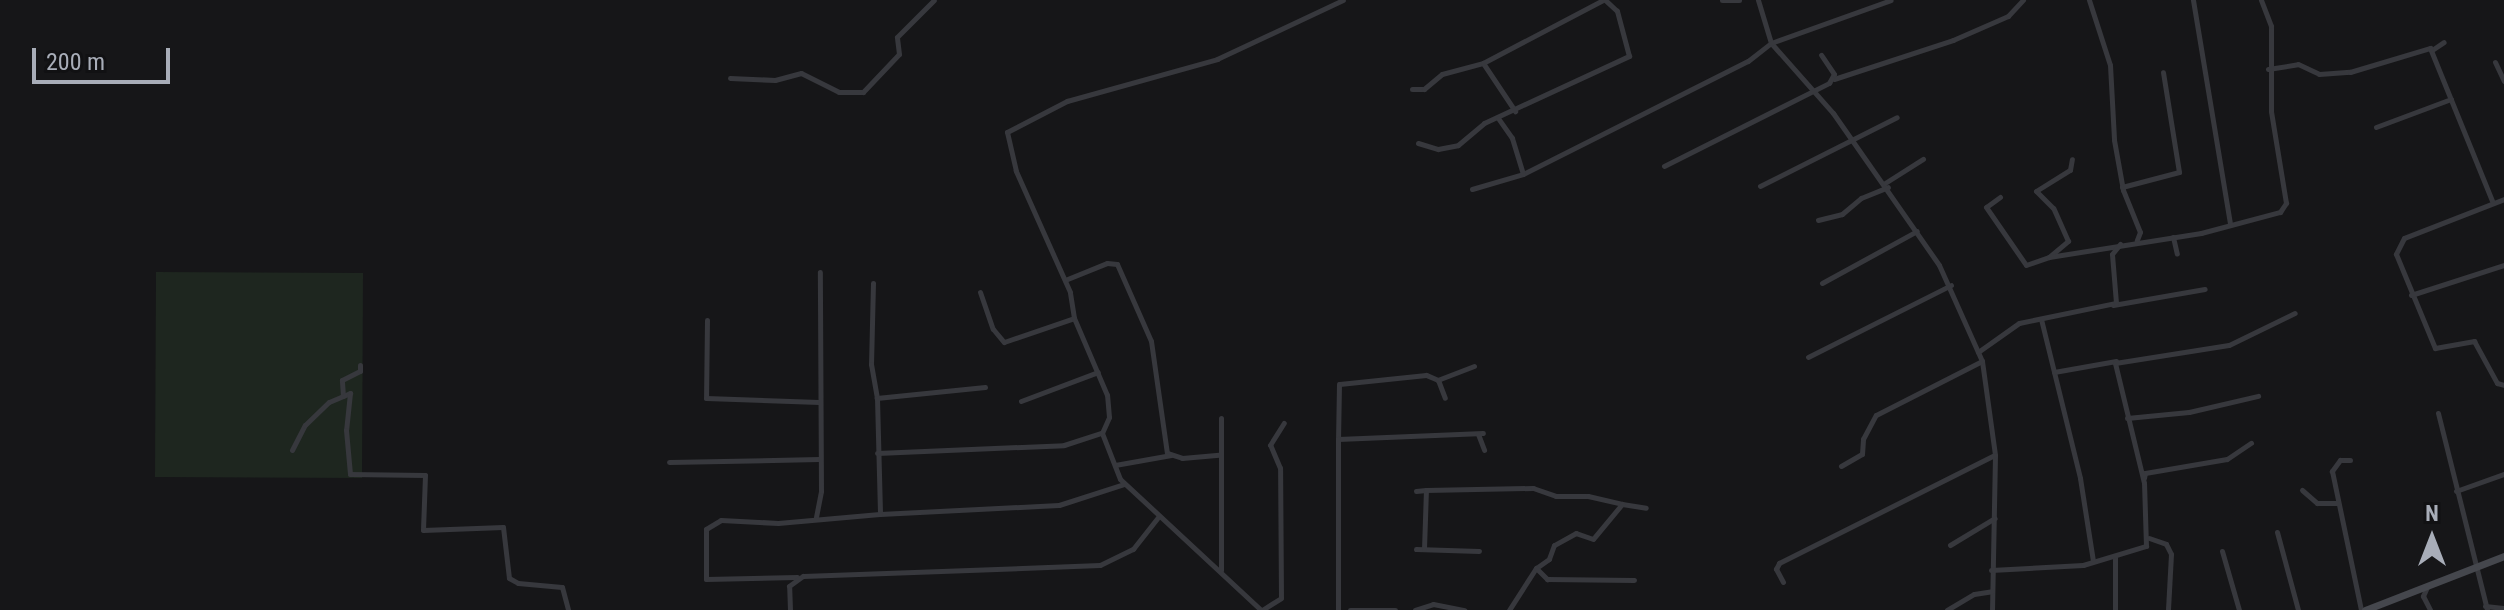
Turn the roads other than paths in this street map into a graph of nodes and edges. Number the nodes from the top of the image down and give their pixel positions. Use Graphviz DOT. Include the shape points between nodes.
graph roads {
  1 [pos="934,0"];
  2 [pos="1343,0"];
  3 [pos="1604,0"];
  4 [pos="1722,0"];
  5 [pos="1739,0"];
  6 [pos="1758,0"];
  7 [pos="1891,0"];
  8 [pos="2023,0"];
  9 [pos="2089,0"];
  10 [pos="2193,0"];
  11 [pos="2261,0"];
  12 [pos="2444,42"];
  13 [pos="1771,43"];
  14 [pos="2432,50"];
  15 [pos="1821,55"];
  16 [pos="2495,62"];
  17 [pos="1483,63"];
  18 [pos="2268,69"];
  19 [pos="2163,72"];
  20 [pos="730,78"];
  21 [pos="1833,79"];
  22 [pos="2504,81"];
  23 [pos="1412,89"];
  24 [pos="1811,92"];
  25 [pos="2451,99"];
  26 [pos="1515,111"];
  27 [pos="1897,117"];
  28 [pos="1498,118"];
  29 [pos="2376,127"];
  30 [pos="1850,138"];
  31 [pos="1418,143"];
  32 [pos="1923,159"];
  33 [pos="2072,159"];
  34 [pos="1664,166"];
  35 [pos="1523,174"];
  36 [pos="1886,185"];
  37 [pos="1760,186"];
  38 [pos="2122,187"];
  39 [pos="1472,189"];
  40 [pos="2000,197"];
  41 [pos="2504,199"];
  42 [pos="2493,203"];
  43 [pos="1818,220"];
  44 [pos="2230,224"];
  45 [pos="1917,231"];
  46 [pos="2173,237"];
  47 [pos="2136,241"];
  48 [pos="2121,243"];
  49 [pos="2177,254"];
  50 [pos="2049,257"];
  51 [pos="2504,265"];
  52 [pos="820,272"];
  53 [pos="1065,280"];
  54 [pos="873,283"];
  55 [pos="1822,283"];
  56 [pos="1951,285"];
  57 [pos="2205,289"];
  58 [pos="980,292"];
  59 [pos="2411,295"];
  60 [pos="2112,306"];
  61 [pos="2295,313"];
  62 [pos="1074,318"];
  63 [pos="2041,319"];
  64 [pos="707,320"];
  65 [pos="1978,352"];
  66 [pos="1808,357"];
  67 [pos="1982,361"];
  68 [pos="2118,361"];
  69 [pos="360,365"];
  70 [pos="1474,366"];
  71 [pos="1098,372"];
  72 [pos="2054,372"];
  73 [pos="1438,380"];
  74 [pos="2504,385"];
  75 [pos="985,387"];
  76 [pos="343,396"];
  77 [pos="2258,396"];
  78 [pos="877,398"];
  79 [pos="1445,398"];
  80 [pos="1021,401"];
  81 [pos="819,402"];
  82 [pos="2438,413"];
  83 [pos="1221,418"];
  84 [pos="2127,418"];
  85 [pos="1284,423"];
  86 [pos="1102,433"];
  87 [pos="1338,439"];
  88 [pos="2251,443"];
  89 [pos="292,450"];
  90 [pos="1484,450"];
  91 [pos="877,453"];
  92 [pos="1171,455"];
  93 [pos="1219,455"];
  94 [pos="1995,455"];
  95 [pos="819,459"];
  96 [pos="2350,460"];
  97 [pos="669,462"];
  98 [pos="1115,465"];
  99 [pos="1841,466"];
  100 [pos="2504,474"];
  101 [pos="2144,483"];
  102 [pos="1124,484"];
  103 [pos="1426,490"];
  104 [pos="2302,490"];
  105 [pos="1416,491"];
  106 [pos="2456,491"];
  107 [pos="2338,503"];
  108 [pos="1622,504"];
  109 [pos="1646,508"];
  110 [pos="880,514"];
  111 [pos="1159,516"];
  112 [pos="1996,518"];
  113 [pos="813,519"];
  114 [pos="2277,532"];
  115 [pos="2148,538"];
  116 [pos="1950,545"];
  117 [pos="1416,549"];
  118 [pos="1424,549"];
  119 [pos="1479,551"];
  120 [pos="2222,551"];
  121 [pos="2115,556"];
  122 [pos="2504,556"];
  123 [pos="2093,561"];
  124 [pos="2476,567"];
  125 [pos="1536,568"];
  126 [pos="1991,570"];
  127 [pos="1221,571"];
  128 [pos="798,577"];
  129 [pos="1634,580"];
  130 [pos="1783,582"];
  131 [pos="2427,587"];
  132 [pos="1992,591"];
  133 [pos="2409,594"];
  134 [pos="2423,596"];
  135 [pos="2486,608"];
  136 [pos="2504,608"];
  137 [pos="568,610"];
  138 [pos="790,610"];
  139 [pos="1261,610"];
  140 [pos="1338,610"];
  141 [pos="1350,610"];
  142 [pos="1395,610"];
  143 [pos="1415,610"];
  144 [pos="1464,610"];
  145 [pos="1509,610"];
  146 [pos="1947,610"];
  147 [pos="1992,610"];
  148 [pos="2115,610"];
  149 [pos="2168,610"];
  150 [pos="2239,610"];
  151 [pos="2298,610"];
  152 [pos="2363,610"];
  153 [pos="2430,610"];
  1 -- 20 [label="street" via="897,37 899,54 863,92 839,92 801,73 775,80"];
  2 -- 53 [label="street" via="1217,59 1067,101 1007,132 1016,171"];
  3 -- 17 [label="street"];
  3 -- 26 [label="street" via="1617,11 1629,56"];
  4 -- 5 [label="street"];
  6 -- 13 [label="street"];
  7 -- 13 [label="street"];
  8 -- 21 [label="street" via="2008,16 1953,40"];
  9 -- 38 [label="street" via="2110,65"];
  10 -- 44 [label="street"];
  11 -- 18 [label="street" via="2271,26"];
  12 -- 14 [label="street"];
  13 -- 24 [label="street"];
  13 -- 35 [label="street" via="1748,61"];
  14 -- 18 [label="street" via="2416,48 2350,72 2319,74 2298,64"];
  14 -- 25 [label="street"];
  15 -- 21 [label="street"];
  16 -- 22 [label="street"];
  17 -- 23 [label="street" via="1442,74 1424,89"];
  17 -- 26 [label="street"];
  18 -- 44 [label="street" via="2286,203 2280,212"];
  19 -- 38 [label="street" via="2179,172"];
  21 -- 24 [label="street"];
  24 -- 30 [label="street"];
  24 -- 34 [label="street"];
  25 -- 29 [label="street"];
  25 -- 42 [label="street"];
  26 -- 28 [label="street"];
  27 -- 30 [label="street"];
  28 -- 31 [label="street" via="1458,145 1438,149"];
  28 -- 35 [label="street" via="1512,138"];
  30 -- 36 [label="street"];
  30 -- 37 [label="street"];
  32 -- 36 [label="street"];
  33 -- 50 [label="street" via="2070,170 2036,191 2053,208 2068,241"];
  35 -- 39 [label="street"];
  36 -- 43 [label="street" via="1842,214"];
  36 -- 45 [label="street"];
  38 -- 47 [label="street" via="2139,227"];
  40 -- 50 [label="street" via="1986,207 2026,265"];
  41 -- 42 [label="street"];
  42 -- 59 [label="street" via="2402,240 2396,254"];
  44 -- 46 [label="street"];
  45 -- 55 [label="street"];
  45 -- 56 [label="street"];
  46 -- 47 [label="street"];
  46 -- 49 [label="street"];
  47 -- 48 [label="street"];
  48 -- 50 [label="street" via="2061,259"];
  48 -- 60 [label="street" via="2112,254 2118,294"];
  51 -- 59 [label="street"];
  52 -- 81 [label="street"];
  53 -- 62 [label="street"];
  53 -- 92 [label="street" via="1117,264 1151,341 1164,439"];
  54 -- 78 [label="street" via="871,364"];
  56 -- 65 [label="street"];
  56 -- 66 [label="street"];
  57 -- 60 [label="street"];
  58 -- 62 [label="street" via="993,329 1004,342"];
  59 -- 74 [label="street" via="2435,348 2474,341 2497,383"];
  60 -- 63 [label="street"];
  61 -- 68 [label="street" via="2229,345"];
  62 -- 71 [label="street"];
  63 -- 65 [label="street" via="2019,323"];
  63 -- 72 [label="street"];
  64 -- 81 [label="street" via="706,398"];
  65 -- 67 [label="street"];
  67 -- 94 [label="street"];
  67 -- 99 [label="street" via="1876,415 1863,439 1862,454"];
  68 -- 72 [label="street"];
  68 -- 84 [label="street"];
  69 -- 76 [label="street" via="360,371 342,380"];
  70 -- 73 [label="street"];
  71 -- 80 [label="street"];
  71 -- 86 [label="street" via="1109,403"];
  72 -- 123 [label="street"];
  73 -- 79 [label="street"];
  73 -- 87 [label="street" via="1426,375 1339,384"];
  75 -- 78 [label="street"];
  76 -- 89 [label="street" via="305,425"];
  76 -- 137 [label="street" via="351,394 346,430 350,474 425,475 423,530 506,528 509,578 562,587"];
  77 -- 84 [label="street" via="2189,412"];
  78 -- 91 [label="street"];
  81 -- 95 [label="street"];
  82 -- 106 [label="street"];
  83 -- 93 [label="street"];
  84 -- 101 [label="street"];
  85 -- 139 [label="street" via="1270,445 1280,468 1281,598"];
  86 -- 91 [label="street" via="1064,445"];
  86 -- 98 [label="street"];
  87 -- 90 [label="street" via="1480,433"];
  87 -- 140 [label="street"];
  88 -- 101 [label="street" via="2227,459 2145,473"];
  91 -- 110 [label="street"];
  92 -- 93 [label="street"];
  92 -- 98 [label="street"];
  93 -- 127 [label="street"];
  94 -- 112 [label="street"];
  94 -- 130 [label="street" via="1779,563"];
  95 -- 97 [label="street"];
  95 -- 113 [label="street" via="820,512"];
  96 -- 107 [label="street" via="2340,460 2333,469"];
  98 -- 102 [label="street"];
  100 -- 106 [label="street"];
  101 -- 115 [label="street"];
  102 -- 110 [label="street" via="1059,505"];
  102 -- 111 [label="street"];
  103 -- 105 [label="street"];
  103 -- 108 [label="street" via="1533,488"];
  103 -- 118 [label="street"];
  104 -- 107 [label="street" via="2317,503"];
  106 -- 124 [label="street"];
  107 -- 152 [label="street"];
  108 -- 109 [label="street"];
  108 -- 125 [label="street" via="1593,539 1576,533 1554,545 1549,559"];
  110 -- 113 [label="street"];
  111 -- 127 [label="street"];
  111 -- 128 [label="street" via="1133,549 1100,565"];
  112 -- 116 [label="street"];
  112 -- 126 [label="street"];
  113 -- 128 [label="street" via="721,520 706,529 706,579"];
  114 -- 151 [label="street"];
  115 -- 121 [label="street" via="2141,549"];
  115 -- 149 [label="street" via="2166,544 2171,554"];
  117 -- 118 [label="street"];
  118 -- 119 [label="street"];
  120 -- 150 [label="street"];
  121 -- 123 [label="street"];
  121 -- 148 [label="street"];
  122 -- 124 [label="street"];
  123 -- 126 [label="street"];
  124 -- 131 [label="street"];
  124 -- 135 [label="street"];
  125 -- 129 [label="street" via="1547,579"];
  125 -- 145 [label="street"];
  126 -- 132 [label="street"];
  127 -- 139 [label="street"];
  128 -- 138 [label="street" via="789,586"];
  131 -- 133 [label="street"];
  131 -- 134 [label="street"];
  132 -- 146 [label="street" via="1974,594"];
  132 -- 147 [label="street"];
  133 -- 134 [label="street"];
  133 -- 152 [label="street"];
  134 -- 153 [label="street"];
  135 -- 136 [label="street"];
  141 -- 142 [label="street"];
  143 -- 144 [label="street" via="1433,604"];
}
